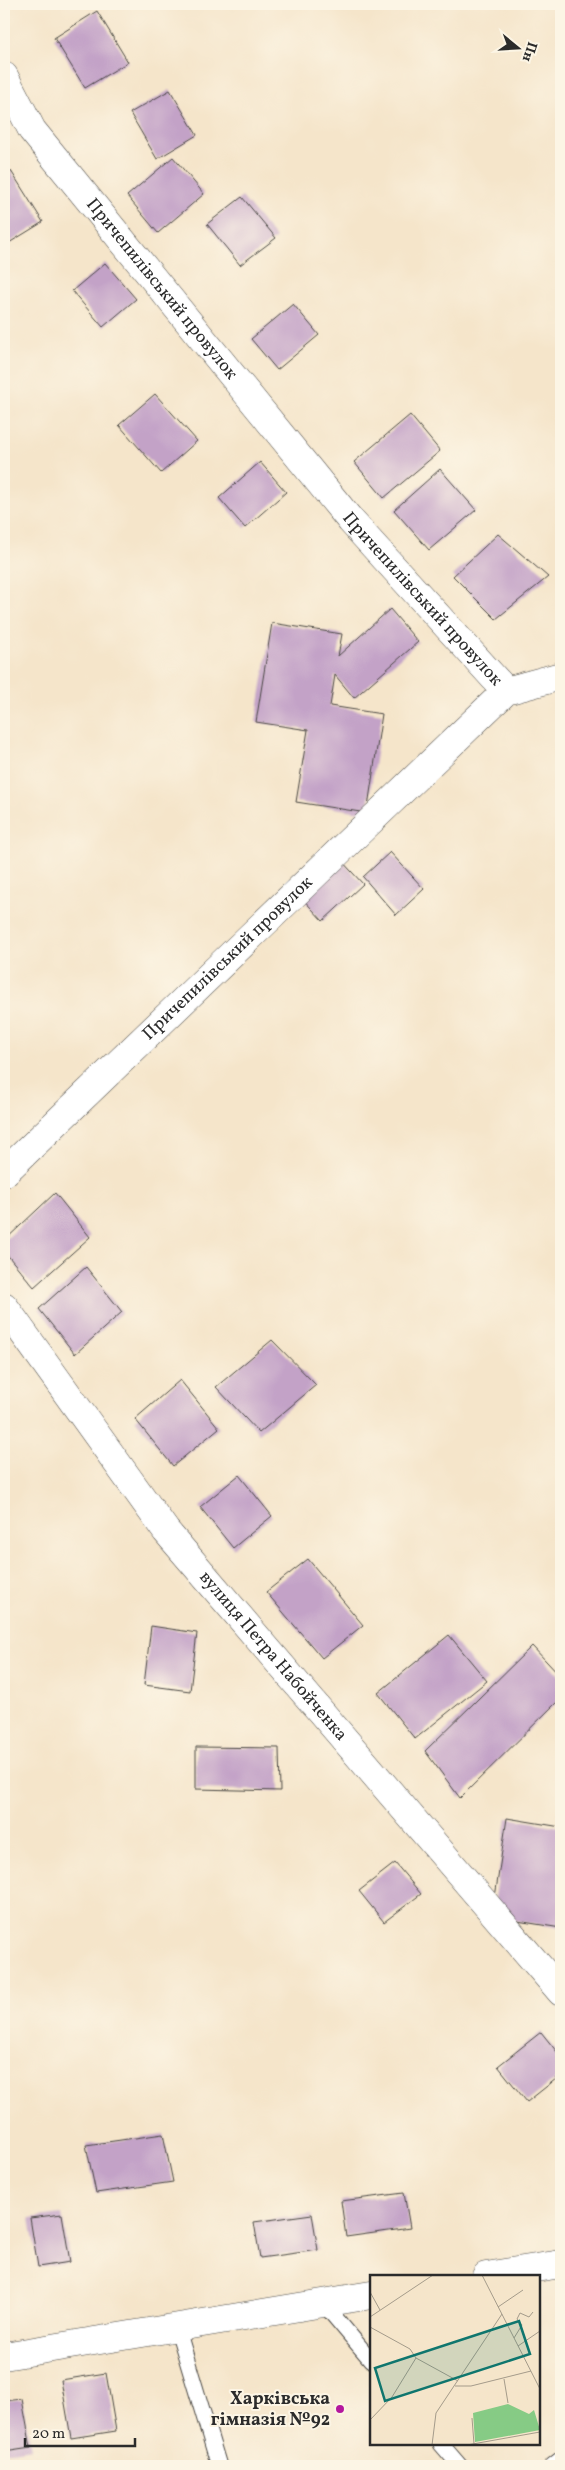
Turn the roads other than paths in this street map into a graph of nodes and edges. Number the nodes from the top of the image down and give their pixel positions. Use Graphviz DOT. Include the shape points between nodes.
graph roads {
  1 [pos="4,76"];
  2 [pos="561,676"];
  3 [pos="506,691"];
  4 [pos="4,1173"];
  5 [pos="4,1306"];
  6 [pos="561,1992"];
  7 [pos="561,2264"];
  8 [pos="492,2275"];
  9 [pos="370,2295"];
  10 [pos="323,2303"];
  11 [pos="177,2327"];
  12 [pos="4,2356"];
  13 [pos="370,2359"];
  14 [pos="442,2445"];
  15 [pos="561,2459"];
  16 [pos="219,2466"];
  17 [pos="460,2466"];
  18 [pos="552,2466"];
  1 -- 3 [label="street, Причепилівський провулок" via="32,130 195,330 351,521"];
  2 -- 3 [label="street"];
  3 -- 4 [label="street, Причепилівський провулок"];
  5 -- 6 [label="street, вулиця Петра Набойченка" via="166,1531"];
  7 -- 8 [label="street"];
  9 -- 10 [label="street"];
  10 -- 11 [label="street"];
  10 -- 13 [label="lane"];
  11 -- 12 [label="street"];
  11 -- 16 [label="lane"];
  14 -- 17 [label="lane"];
  15 -- 18 [label="lane"];
}
